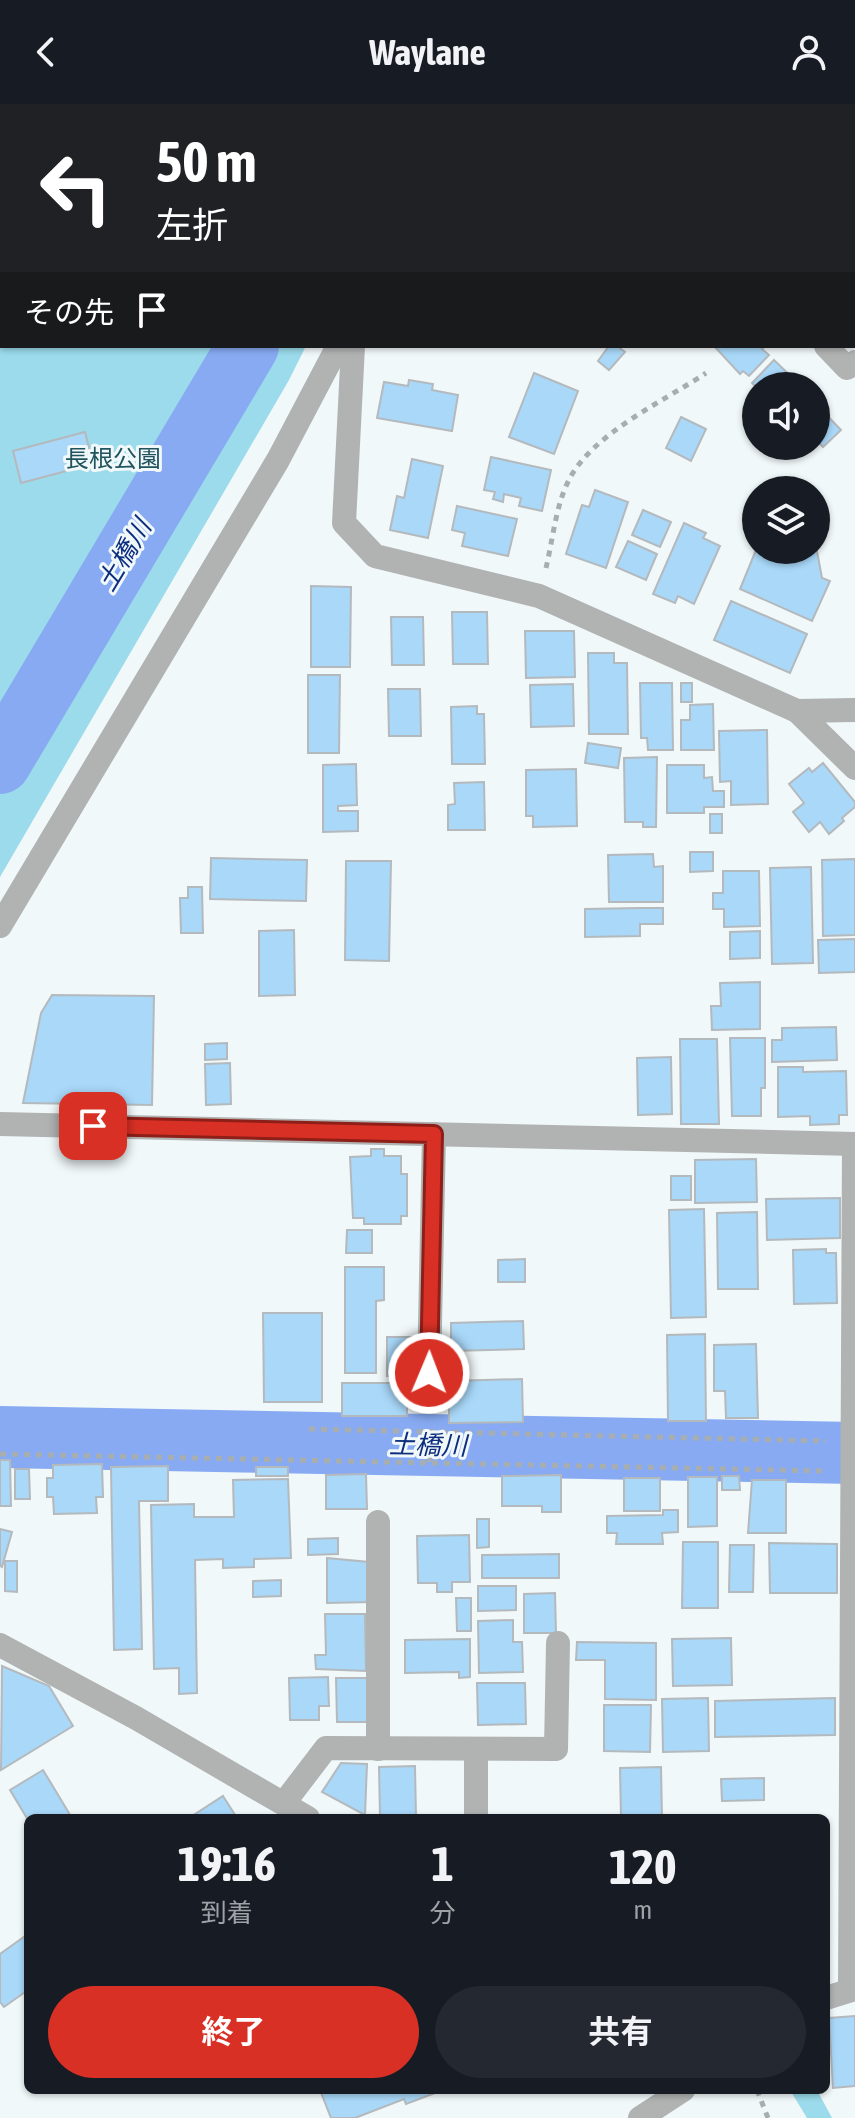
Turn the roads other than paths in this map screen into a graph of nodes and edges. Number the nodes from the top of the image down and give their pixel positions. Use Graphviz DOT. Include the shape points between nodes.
graph roads {
  1 [pos="337,348"];
  2 [pos="353,348"];
  3 [pos="828,348"];
  4 [pos="855,362"];
  5 [pos="855,710"];
  6 [pos="797,711"];
  7 [pos="855,768"];
  8 [pos="0,926"];
  9 [pos="0,1124"];
  10 [pos="434,1134"];
  11 [pos="854,1144"];
  12 [pos="429,1373"];
  13 [pos="378,1522"];
  14 [pos="558,1643"];
  15 [pos="0,1645"];
  16 [pos="378,1749"];
  17 [pos="476,1751"];
  18 [pos="284,1803"];
  19 [pos="302,1814"];
  20 [pos="476,1814"];
  21 [pos="852,1990"];
  22 [pos="830,1997"];
  23 [pos="677,2094"];
  24 [pos="640,2118"];
  1 -- 8 [label="street" via="278,460"];
  2 -- 6 [label="street" via="344,523 375,556 539,596"];
  3 -- 4 [label="street" via="847,368"];
  5 -- 6 [label="street"];
  6 -- 7 [label="street"];
  9 -- 10 [label="street"];
  10 -- 11 [label="street"];
  10 -- 12 [label="street"];
  11 -- 21 [label="street"];
  13 -- 16 [label="street"];
  14 -- 17 [label="street" via="556,1749"];
  15 -- 18 [label="street"];
  16 -- 17 [label="street"];
  16 -- 18 [label="street" via="326,1748"];
  17 -- 20 [label="street"];
  18 -- 19 [label="street"];
  21 -- 22 [label="street"];
  23 -- 24 [label="street"];
}
